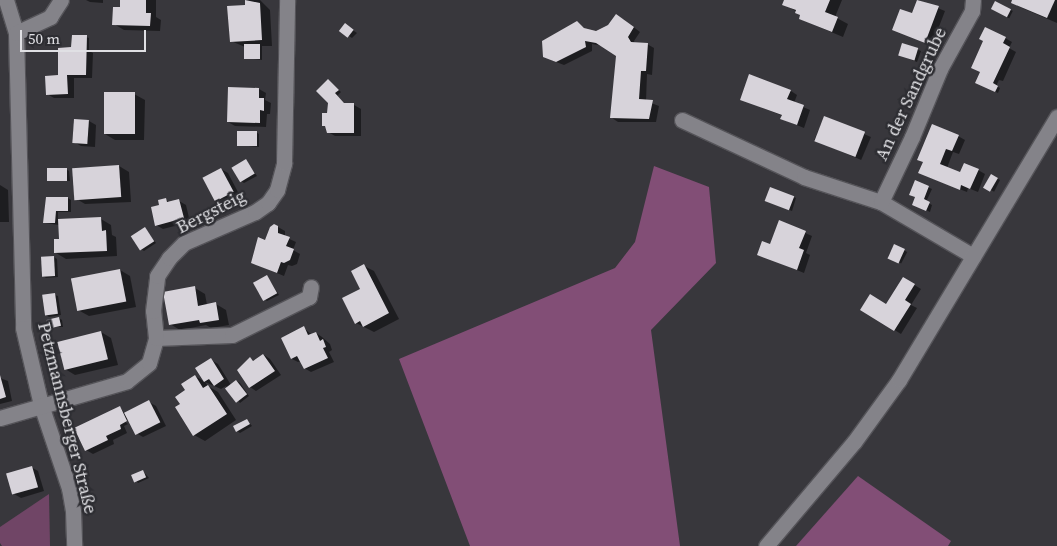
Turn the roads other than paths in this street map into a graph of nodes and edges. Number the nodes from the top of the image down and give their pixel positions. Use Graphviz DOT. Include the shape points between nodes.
graph roads {
  1 [pos="6,0"];
  2 [pos="61,0"];
  3 [pos="287,0"];
  4 [pos="973,0"];
  5 [pos="16,33"];
  6 [pos="1057,118"];
  7 [pos="682,120"];
  8 [pos="881,202"];
  9 [pos="973,256"];
  10 [pos="311,287"];
  11 [pos="156,338"];
  12 [pos="41,405"];
  13 [pos="0,418"];
  14 [pos="74,546"];
  15 [pos="766,546"];
  1 -- 5 [label="street, Petzmannsberger Straße"];
  2 -- 5 [label="street" via="50,17"];
  3 -- 11 [label="street, Bergsteig" via="284,163 277,190 268,203 255,212 184,243 169,258 157,276 153,311"];
  4 -- 8 [label="street, An der Sandgrube" via="972,12 940,69"];
  5 -- 12 [label="street, Petzmannsberger Straße" via="23,328"];
  6 -- 9 [label="street"];
  7 -- 8 [label="street" via="804,177"];
  8 -- 9 [label="street"];
  9 -- 15 [label="street" via="899,380 854,442"];
  10 -- 11 [label="street" via="310,297 232,335"];
  11 -- 12 [label="street, Bergsteig" via="149,363 127,380"];
  12 -- 13 [label="street, Bergsteig"];
  12 -- 14 [label="street, Petzmannsberger Straße" via="68,488 73,511"];
}
